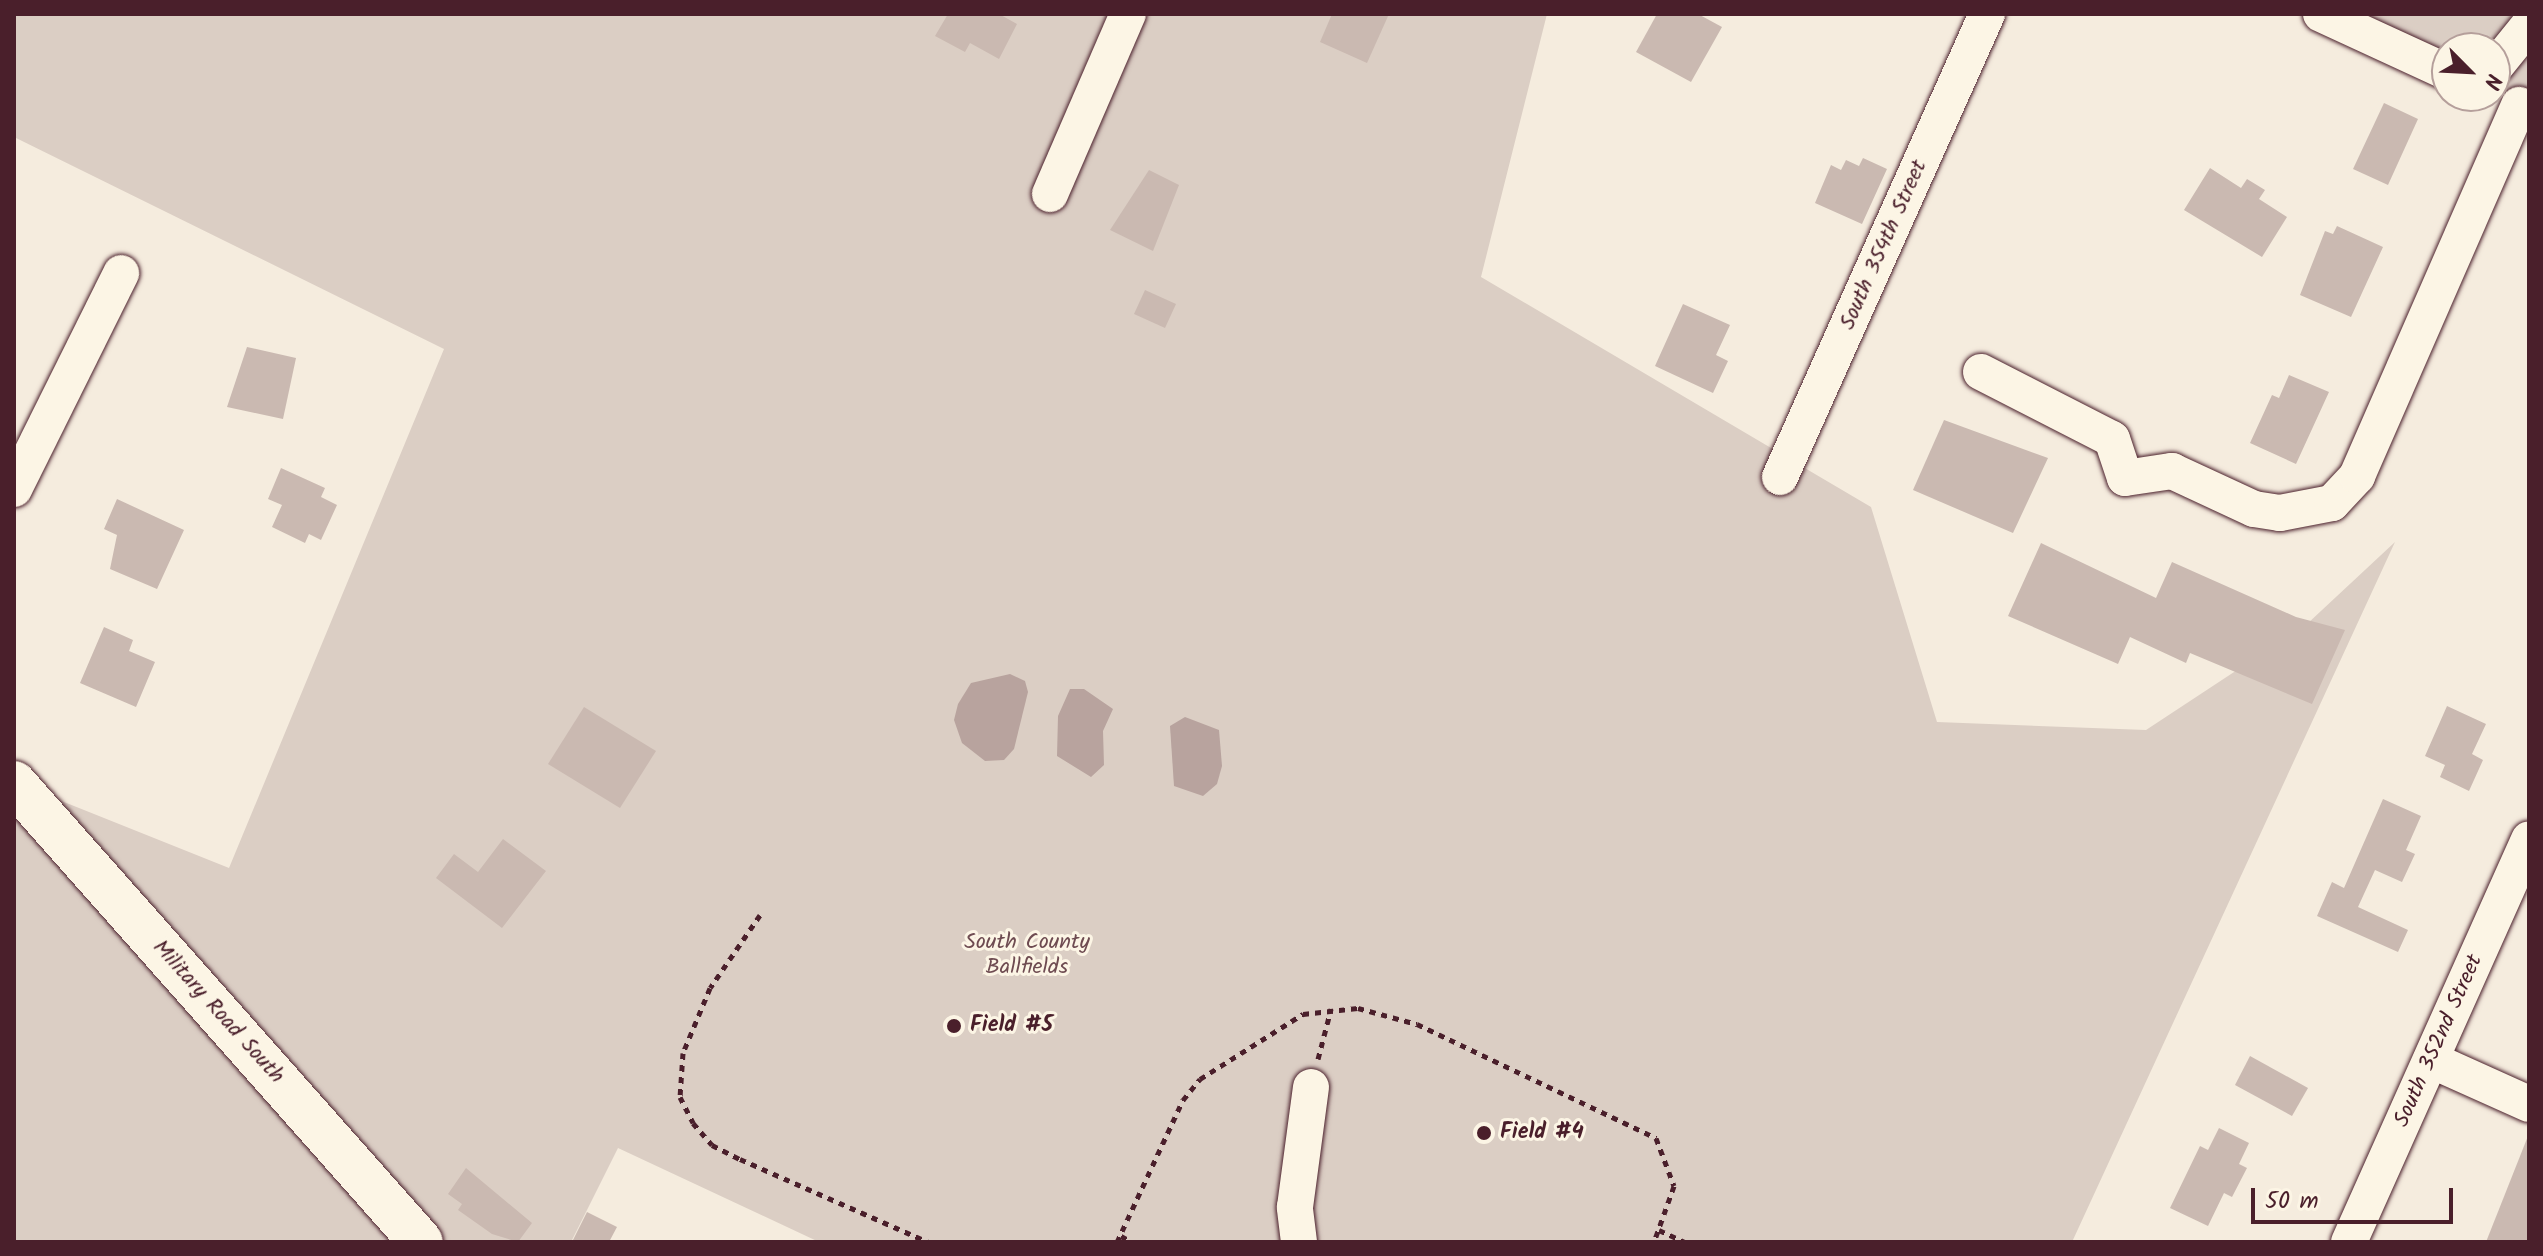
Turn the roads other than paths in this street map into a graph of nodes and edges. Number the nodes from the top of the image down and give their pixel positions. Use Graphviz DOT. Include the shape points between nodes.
graph roads {
  1 [pos="1128,14"];
  2 [pos="1987,14"];
  3 [pos="2321,14"];
  4 [pos="2529,25"];
  5 [pos="2511,47"];
  6 [pos="2431,65"];
  7 [pos="2514,103"];
  8 [pos="1050,194"];
  9 [pos="121,273"];
  10 [pos="1981,372"];
  11 [pos="1780,477"];
  12 [pos="14,489"];
  13 [pos="14,783"];
  14 [pos="2529,839"];
  15 [pos="2431,1060"];
  16 [pos="1311,1087"];
  17 [pos="2529,1104"];
  18 [pos="421,1242"];
  19 [pos="1299,1242"];
  20 [pos="2349,1242"];
  1 -- 8 [label="street"];
  2 -- 11 [label="street, South 354th Street"];
  3 -- 6 [label="street"];
  4 -- 5 [label="street"];
  7 -- 10 [label="street" via="2347,491 2304,513 2254,509 2172,471 2125,478 2112,439"];
  9 -- 12 [label="street"];
  13 -- 18 [label="main road, Military Road South"];
  14 -- 15 [label="street, South 352nd Street"];
  15 -- 17 [label="street"];
  15 -- 20 [label="street, South 352nd Street"];
  16 -- 19 [label="street" via="1295,1207"];
}
